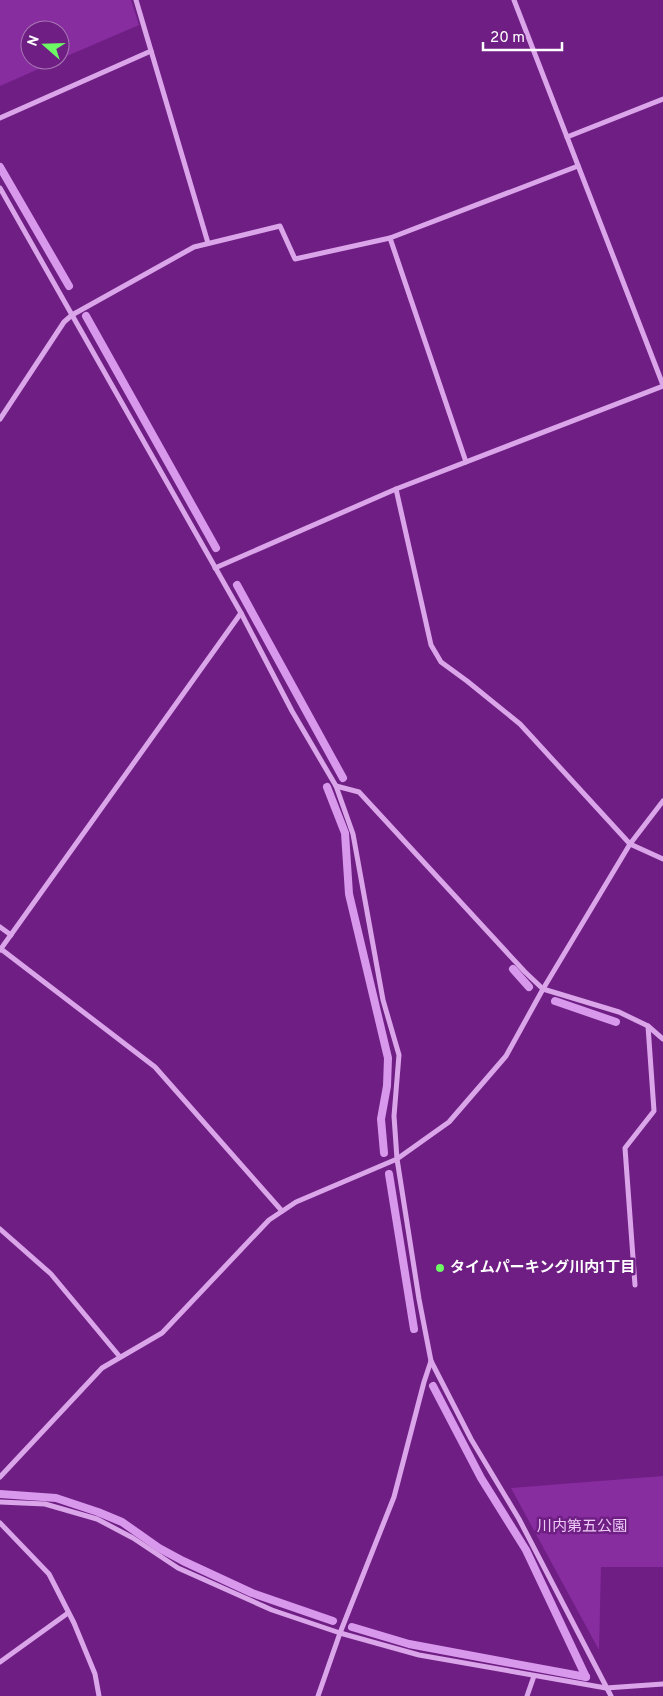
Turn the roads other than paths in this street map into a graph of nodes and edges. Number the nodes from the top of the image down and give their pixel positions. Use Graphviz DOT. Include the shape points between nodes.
graph roads {
  1 [pos="136,0"];
  2 [pos="514,0"];
  3 [pos="152,52"];
  4 [pos="663,99"];
  5 [pos="0,118"];
  6 [pos="567,137"];
  7 [pos="578,166"];
  8 [pos="0,188"];
  9 [pos="390,238"];
  10 [pos="208,243"];
  11 [pos="72,315"];
  12 [pos="663,386"];
  13 [pos="0,419"];
  14 [pos="466,462"];
  15 [pos="396,489"];
  16 [pos="215,568"];
  17 [pos="242,613"];
  18 [pos="336,786"];
  19 [pos="663,801"];
  20 [pos="630,844"];
  21 [pos="663,859"];
  22 [pos="0,926"];
  23 [pos="11,935"];
  24 [pos="0,949"];
  25 [pos="544,989"];
  26 [pos="648,1026"];
  27 [pos="663,1039"];
  28 [pos="396,1159"];
  29 [pos="282,1211"];
  30 [pos="0,1229"];
  31 [pos="635,1285"];
  32 [pos="120,1357"];
  33 [pos="431,1361"];
  34 [pos="0,1477"];
  35 [pos="0,1502"];
  36 [pos="0,1523"];
  37 [pos="68,1613"];
  38 [pos="340,1633"];
  39 [pos="0,1662"];
  40 [pos="534,1676"];
  41 [pos="663,1684"];
  42 [pos="606,1688"];
  43 [pos="99,1696"];
  44 [pos="318,1696"];
  45 [pos="527,1696"];
  46 [pos="611,1696"];
  1 -- 3 [label="street"];
  2 -- 6 [label="street"];
  3 -- 5 [label="street"];
  3 -- 10 [label="street"];
  4 -- 6 [label="street"];
  6 -- 7 [label="street"];
  7 -- 9 [label="street"];
  7 -- 12 [label="street"];
  8 -- 11 [label="street"];
  9 -- 10 [label="street" via="295,258 280,226"];
  9 -- 14 [label="street"];
  10 -- 11 [label="street" via="194,247"];
  11 -- 13 [label="street" via="64,322"];
  11 -- 16 [label="street"];
  12 -- 14 [label="street"];
  14 -- 15 [label="street"];
  15 -- 16 [label="street"];
  15 -- 20 [label="street" via="431,645 441,662 520,724"];
  16 -- 17 [label="street"];
  17 -- 18 [label="street" via="292,711"];
  17 -- 23 [label="street"];
  18 -- 25 [label="street" via="359,792"];
  18 -- 28 [label="street" via="353,834 383,1000 399,1055 394,1116"];
  19 -- 20 [label="street"];
  20 -- 21 [label="street"];
  20 -- 25 [label="street"];
  22 -- 23 [label="street"];
  23 -- 24 [label="street"];
  24 -- 29 [label="street" via="155,1066"];
  25 -- 26 [label="street" via="619,1012"];
  25 -- 28 [label="street" via="506,1056 449,1122"];
  26 -- 27 [label="street"];
  26 -- 31 [label="street" via="654,1111 624,1148"];
  28 -- 29 [label="street"];
  28 -- 33 [label="street"];
  29 -- 32 [label="street" via="269,1220 162,1333"];
  30 -- 32 [label="street" via="51,1274"];
  32 -- 34 [label="street" via="102,1368"];
  33 -- 38 [label="street" via="394,1497"];
  33 -- 42 [label="street" via="471,1439 519,1519"];
  35 -- 38 [label="street" via="45,1504 97,1519 178,1568 272,1610"];
  36 -- 37 [label="street" via="49,1574"];
  37 -- 39 [label="street"];
  37 -- 43 [label="street" via="95,1674"];
  38 -- 40 [label="street" via="419,1655"];
  38 -- 44 [label="street"];
  40 -- 42 [label="street"];
  40 -- 45 [label="street"];
  41 -- 42 [label="street"];
  42 -- 46 [label="street"];
}
